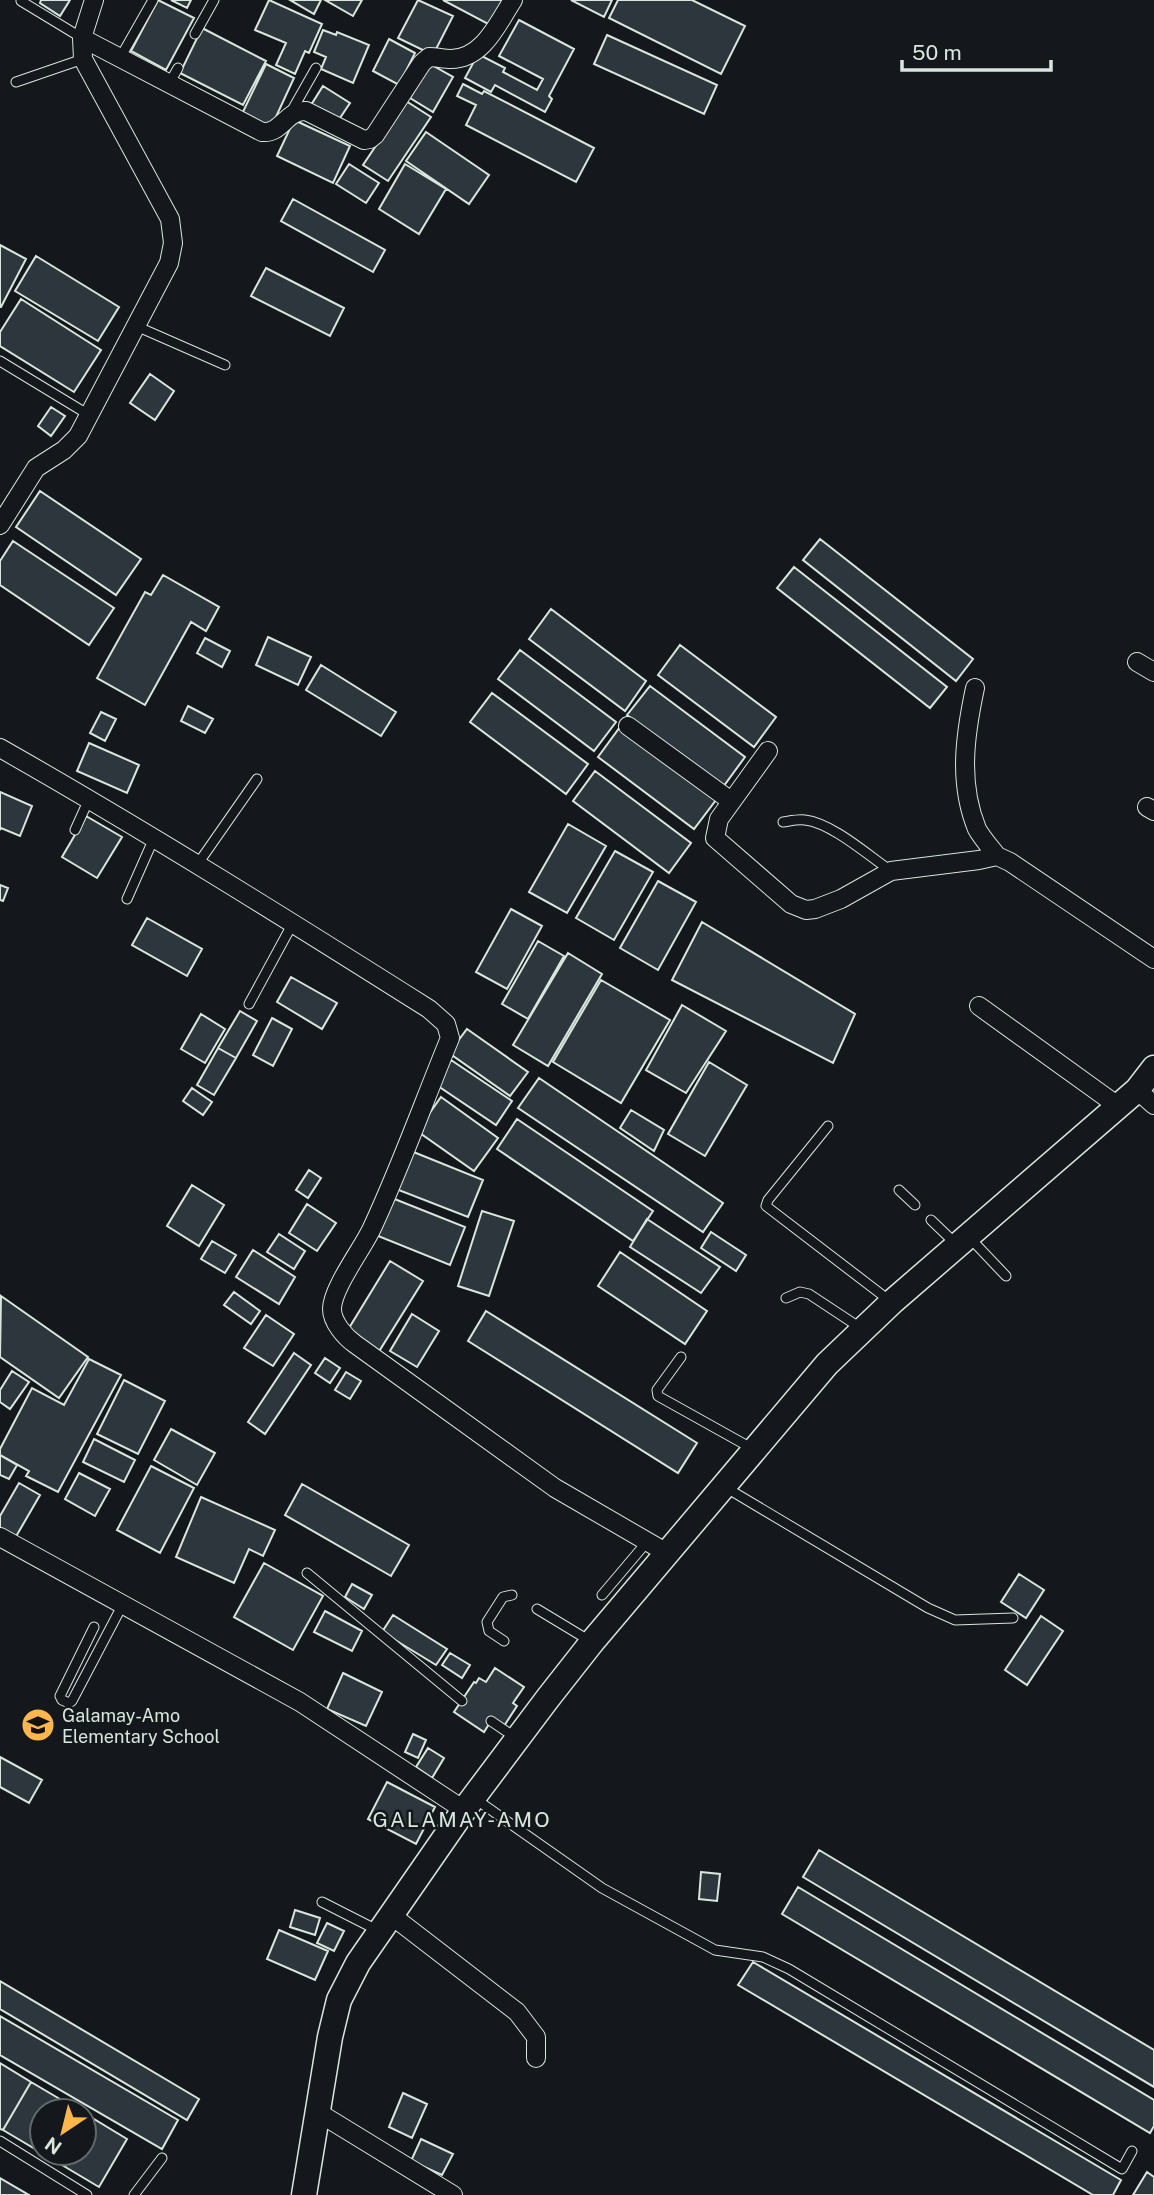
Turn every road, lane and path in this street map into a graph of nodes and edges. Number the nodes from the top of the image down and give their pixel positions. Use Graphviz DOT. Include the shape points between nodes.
graph roads {
  1 [pos="94,0"];
  2 [pos="153,0"];
  3 [pos="214,0"];
  4 [pos="513,0"];
  5 [pos="21,1"];
  6 [pos="195,34"];
  7 [pos="82,37"];
  8 [pos="120,58"];
  9 [pos="83,59"];
  10 [pos="316,68"];
  11 [pos="16,82"];
  12 [pos="288,116"];
  13 [pos="136,326"];
  14 [pos="0,361"];
  15 [pos="225,365"];
  16 [pos="89,415"];
  17 [pos="0,525"];
  18 [pos="1137,662"];
  19 [pos="1154,672"];
  20 [pos="975,688"];
  21 [pos="628,726"];
  22 [pos="0,748"];
  23 [pos="768,751"];
  24 [pos="257,779"];
  25 [pos="89,799"];
  26 [pos="732,801"];
  27 [pos="783,822"];
  28 [pos="75,830"];
  29 [pos="154,838"];
  30 [pos="997,856"];
  31 [pos="197,865"];
  32 [pos="891,871"];
  33 [pos="127,899"];
  34 [pos="293,923"];
  35 [pos="1154,959"];
  36 [pos="249,1004"];
  37 [pos="979,1006"];
  38 [pos="1154,1068"];
  39 [pos="1146,1098"];
  40 [pos="1118,1107"];
  41 [pos="828,1126"];
  42 [pos="899,1190"];
  43 [pos="915,1205"];
  44 [pos="931,1220"];
  45 [pos="963,1241"];
  46 [pos="1006,1276"];
  47 [pos="786,1298"];
  48 [pos="892,1302"];
  49 [pos="863,1329"];
  50 [pos="681,1357"];
  51 [pos="754,1450"];
  52 [pos="724,1486"];
  53 [pos="0,1537"];
  54 [pos="657,1548"];
  55 [pos="307,1573"];
  56 [pos="512,1595"];
  57 [pos="601,1595"];
  58 [pos="123,1604"];
  59 [pos="537,1609"];
  60 [pos="1013,1618"];
  61 [pos="94,1627"];
  62 [pos="504,1641"];
  63 [pos="592,1642"];
  64 [pos="462,1701"];
  65 [pos="491,1721"];
  66 [pos="518,1740"];
  67 [pos="469,1804"];
  68 [pos="322,1902"];
  69 [pos="386,1923"];
  70 [pos="536,2058"];
  71 [pos="318,2113"];
  72 [pos="0,2141"];
  73 [pos="1132,2151"];
  74 [pos="162,2158"];
  75 [pos="87,2195"];
  76 [pos="134,2195"];
  77 [pos="304,2195"];
  78 [pos="453,2195"];
  1 -- 7 [label="street"];
  2 -- 8 [label="lane"];
  3 -- 6 [label="lane"];
  4 -- 12 [label="street" via="481,48 466,57 429,57 422,63 370,139 306,111"];
  5 -- 7 [label="lane"];
  7 -- 8 [label="street"];
  7 -- 9 [label="street"];
  8 -- 12 [label="street" via="173,76 262,132 278,129"];
  9 -- 11 [label="lane"];
  9 -- 13 [label="street" via="170,219 173,243 169,263"];
  10 -- 12 [label="lane"];
  13 -- 15 [label="lane"];
  13 -- 16 [label="street"];
  14 -- 16 [label="lane"];
  16 -- 17 [label="street" via="78,436 36,468"];
  18 -- 19 [label="street"];
  20 -- 30 [label="street" via="966,730 965,788 978,831"];
  21 -- 26 [label="street"];
  22 -- 25 [label="street"];
  23 -- 26 [label="street"];
  24 -- 31 [label="lane"];
  25 -- 28 [label="lane"];
  25 -- 29 [label="street"];
  26 -- 32 [label="street" via="719,819 715,838 791,904 815,909"];
  27 -- 32 [label="lane" via="816,823"];
  29 -- 31 [label="street"];
  29 -- 33 [label="lane"];
  30 -- 32 [label="street"];
  30 -- 35 [label="street"];
  31 -- 34 [label="street"];
  34 -- 36 [label="lane"];
  34 -- 54 [label="street" via="429,1009 446,1024 450,1038 372,1229 337,1291 333,1317 355,1344 555,1488"];
  37 -- 40 [label="street"];
  38 -- 39 [label="street"];
  39 -- 40 [label="street"];
  40 -- 45 [label="street"];
  41 -- 48 [label="lane" via="766,1206"];
  42 -- 43 [label="lane"];
  44 -- 45 [label="lane"];
  45 -- 46 [label="lane"];
  45 -- 48 [label="street"];
  47 -- 49 [label="lane" via="800,1292 809,1294"];
  48 -- 49 [label="street"];
  49 -- 51 [label="street"];
  50 -- 51 [label="lane" via="657,1390 658,1396"];
  51 -- 52 [label="street"];
  52 -- 54 [label="street"];
  52 -- 60 [label="lane" via="928,1608 955,1620"];
  53 -- 58 [label="street"];
  54 -- 57 [label="lane"];
  54 -- 63 [label="street"];
  55 -- 64 [label="lane"];
  56 -- 62 [label="lane" via="503,1597 487,1622 489,1631"];
  58 -- 61 [label="lane" via="69,1703 60,1696"];
  58 -- 67 [label="street" via="300,1702"];
  59 -- 63 [label="lane"];
  63 -- 66 [label="street"];
  65 -- 66 [label="lane"];
  66 -- 67 [label="street"];
  67 -- 69 [label="street"];
  67 -- 73 [label="lane" via="602,1888 715,1950 763,1957 789,1969 1122,2169"];
  68 -- 69 [label="lane"];
  69 -- 70 [label="street" via="517,2012 536,2038"];
  69 -- 71 [label="street" via="339,2000"];
  71 -- 77 [label="street"];
  71 -- 78 [label="street"];
  72 -- 75 [label="lane"];
  74 -- 76 [label="lane"];
}
